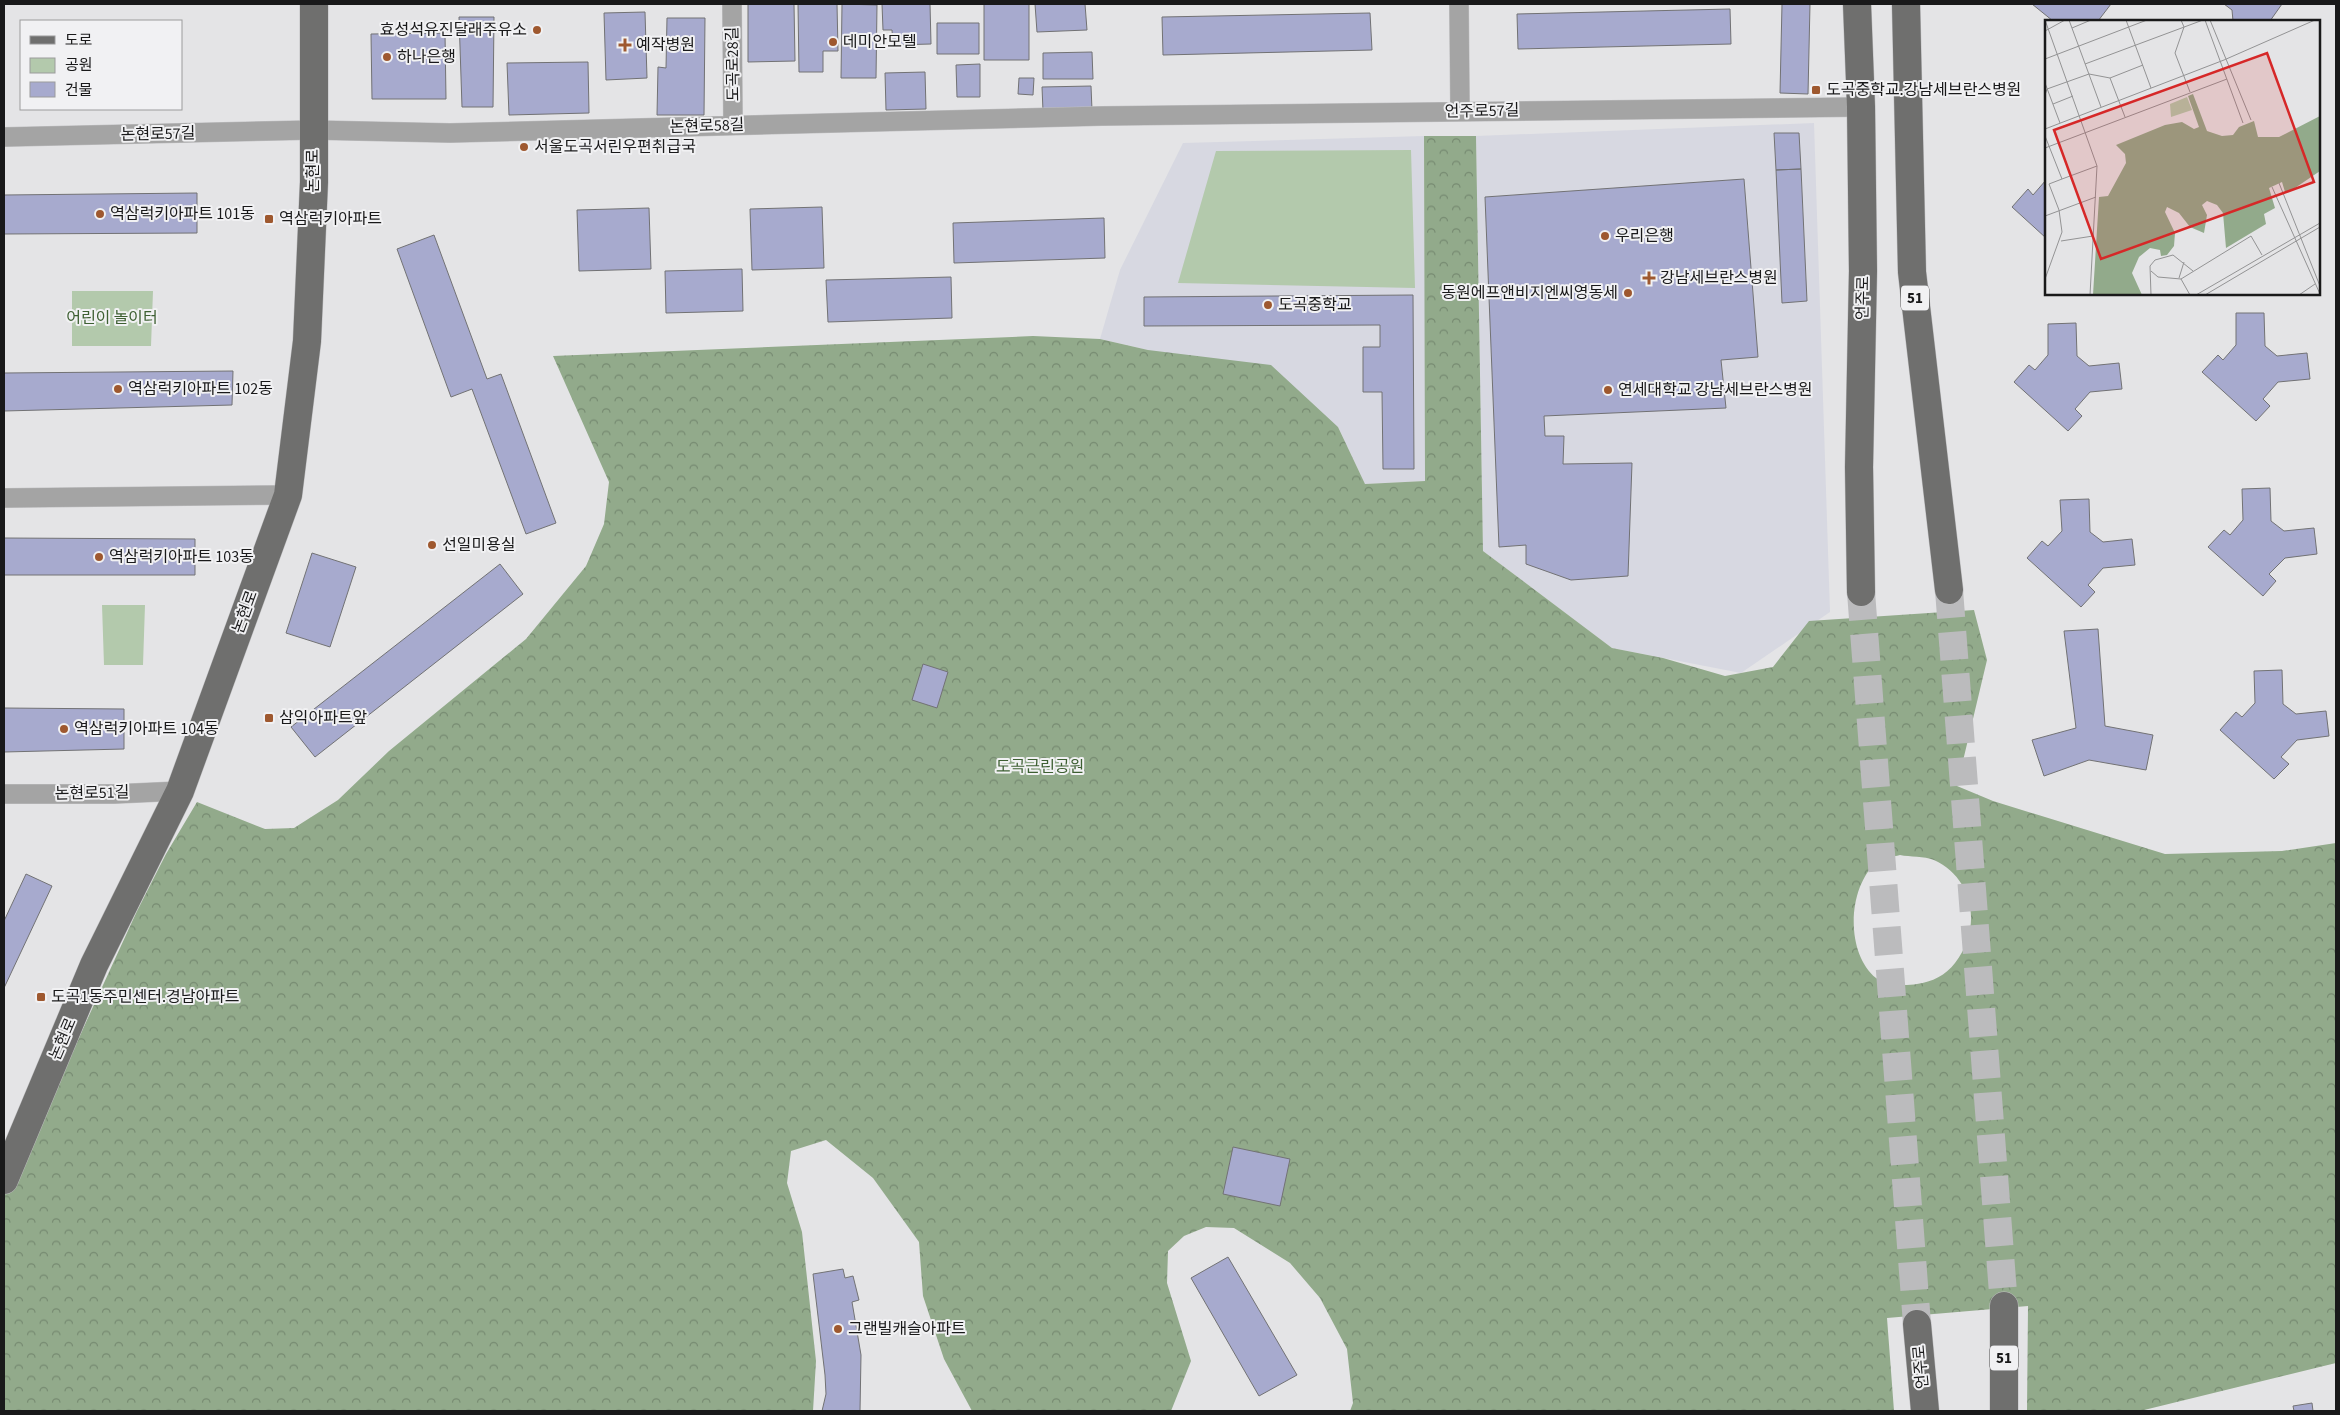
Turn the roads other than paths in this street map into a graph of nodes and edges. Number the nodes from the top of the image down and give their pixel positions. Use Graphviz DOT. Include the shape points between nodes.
graph roads {
  1 [pos="314,4"];
  2 [pos="732,4"];
  3 [pos="1459,4"];
  4 [pos="1857,4"];
  5 [pos="1906,4"];
  6 [pos="1861,107"];
  7 [pos="1460,111"];
  8 [pos="1102,116"];
  9 [pos="733,125"];
  10 [pos="313,130"];
  11 [pos="4,137"];
  12 [pos="288,495"];
  13 [pos="4,498"];
  14 [pos="1949,590"];
  15 [pos="1861,592"];
  16 [pos="180,791"];
  17 [pos="4,794"];
  18 [pos="6,1168"];
  19 [pos="2004,1306"];
  20 [pos="1916,1324"];
  21 [pos="1925,1411"];
  22 [pos="2004,1411"];
  1 -- 10 [label="main road, 논현로"];
  2 -- 9 [label="street, 도곡로28길"];
  3 -- 7 [label="street"];
  4 -- 6 [label="main road, 언주로"];
  5 -- 14 [label="main road, 51" via="1912,272"];
  6 -- 7 [label="street, 언주로57길"];
  6 -- 15 [label="main road, 언주로"];
  7 -- 8 [label="street, 언주로57길"];
  8 -- 9 [label="street, 논현로58길"];
  9 -- 10 [label="street, 논현로58길" via="450,133"];
  10 -- 11 [label="street, 논현로57길"];
  10 -- 12 [label="main road, 논현로" via="307,341"];
  12 -- 13 [label="street"];
  12 -- 16 [label="main road, 논현로"];
  16 -- 17 [label="street, 논현로51길"];
  16 -- 18 [label="main road, 논현로" via="94,965"];
  19 -- 22 [label="main road, 51"];
  20 -- 21 [label="main road, 언주로"];
}
